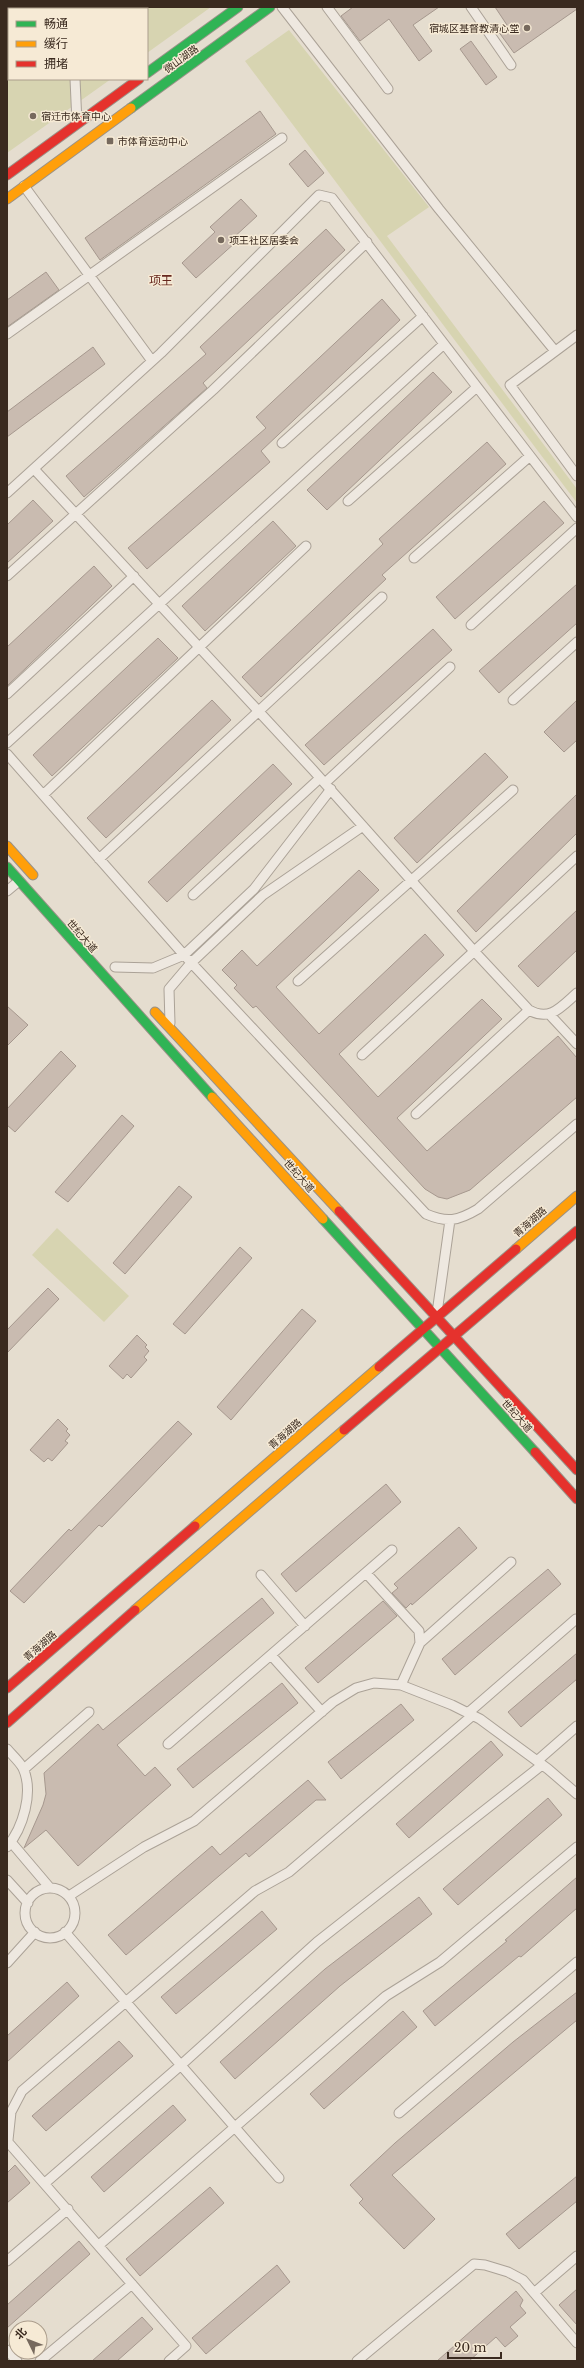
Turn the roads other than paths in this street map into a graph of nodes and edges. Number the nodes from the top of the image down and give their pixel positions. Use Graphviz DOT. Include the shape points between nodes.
graph roads {
  1 [pos="238,7"];
  2 [pos="270,7"];
  3 [pos="282,7"];
  4 [pos="327,7"];
  5 [pos="471,7"];
  6 [pos="511,65"];
  7 [pos="148,72"];
  8 [pos="75,80"];
  9 [pos="138,80"];
  10 [pos="388,89"];
  11 [pos="77,124"];
  12 [pos="282,138"];
  13 [pos="10,173"];
  14 [pos="24,187"];
  15 [pos="7,200"];
  16 [pos="367,242"];
  17 [pos="89,276"];
  18 [pos="423,316"];
  19 [pos="7,334"];
  20 [pos="577,335"];
  21 [pos="444,344"];
  22 [pos="555,351"];
  23 [pos="152,361"];
  24 [pos="477,387"];
  25 [pos="282,444"];
  26 [pos="530,456"];
  27 [pos="34,469"];
  28 [pos="577,476"];
  29 [pos="7,493"];
  30 [pos="348,502"];
  31 [pos="76,514"];
  32 [pos="577,517"];
  33 [pos="577,528"];
  34 [pos="306,546"];
  35 [pos="414,558"];
  36 [pos="7,576"];
  37 [pos="134,576"];
  38 [pos="382,597"];
  39 [pos="160,604"];
  40 [pos="471,625"];
  41 [pos="577,642"];
  42 [pos="199,646"];
  43 [pos="450,667"];
  44 [pos="7,694"];
  45 [pos="513,700"];
  46 [pos="259,711"];
  47 [pos="7,743"];
  48 [pos="7,754"];
  49 [pos="325,783"];
  50 [pos="513,790"];
  51 [pos="43,795"];
  52 [pos="363,826"];
  53 [pos="7,846"];
  54 [pos="577,856"];
  55 [pos="99,859"];
  56 [pos="7,867"];
  57 [pos="38,880"];
  58 [pos="411,880"];
  59 [pos="19,881"];
  60 [pos="7,891"];
  61 [pos="193,895"];
  62 [pos="474,951"];
  63 [pos="184,955"];
  64 [pos="191,963"];
  65 [pos="112,964"];
  66 [pos="125,978"];
  67 [pos="298,981"];
  68 [pos="577,993"];
  69 [pos="150,1007"];
  70 [pos="529,1010"];
  71 [pos="550,1015"];
  72 [pos="171,1029"];
  73 [pos="577,1044"];
  74 [pos="362,1055"];
  75 [pos="416,1114"];
  76 [pos="577,1124"];
  77 [pos="577,1196"];
  78 [pos="450,1220"];
  79 [pos="577,1231"];
  80 [pos="436,1318"];
  81 [pos="424,1328"];
  82 [pos="454,1337"];
  83 [pos="441,1348"];
  84 [pos="577,1470"];
  85 [pos="577,1499"];
  86 [pos="392,1550"];
  87 [pos="511,1562"];
  88 [pos="366,1573"];
  89 [pos="261,1575"];
  90 [pos="576,1619"];
  91 [pos="305,1626"];
  92 [pos="420,1643"];
  93 [pos="271,1655"];
  94 [pos="401,1685"];
  95 [pos="7,1688"];
  96 [pos="89,1712"];
  97 [pos="322,1712"];
  98 [pos="470,1714"];
  99 [pos="7,1723"];
  100 [pos="577,1726"];
  101 [pos="168,1744"];
  102 [pos="7,1749"];
  103 [pos="540,1763"];
  104 [pos="24,1769"];
  105 [pos="577,1794"];
  106 [pos="9,1844"];
  107 [pos="577,1847"];
  108 [pos="7,1880"];
  109 [pos="50,1888"];
  110 [pos="69,1896"];
  111 [pos="28,1903"];
  112 [pos="35,1932"];
  113 [pos="65,1932"];
  114 [pos="577,1962"];
  115 [pos="7,1963"];
  116 [pos="126,2001"];
  117 [pos="182,2065"];
  118 [pos="399,2113"];
  119 [pos="235,2126"];
  120 [pos="7,2140"];
  121 [pos="279,2178"];
  122 [pos="45,2183"];
  123 [pos="68,2209"];
  124 [pos="99,2245"];
  125 [pos="577,2256"];
  126 [pos="7,2261"];
  127 [pos="132,2284"];
  128 [pos="534,2293"];
  129 [pos="577,2343"];
  130 [pos="7,2350"];
  131 [pos="17,2361"];
  132 [pos="40,2361"];
  133 [pos="169,2361"];
  134 [pos="357,2361"];
  1 -- 7 [label="street, 微山湖路"];
  2 -- 14 [label="street, 微山湖路"];
  3 -- 22 [label="lane" via="439,209"];
  4 -- 10 [label="lane"];
  5 -- 6 [label="lane"];
  8 -- 11 [label="lane"];
  9 -- 11 [label="street"];
  11 -- 13 [label="street"];
  12 -- 17 [label="lane"];
  13 -- 14 [label="lane"];
  14 -- 15 [label="street, 微山湖路"];
  14 -- 17 [label="lane"];
  16 -- 18 [label="lane"];
  16 -- 23 [label="lane" via="332,198 319,195"];
  16 -- 31 [label="lane" via="213,390"];
  17 -- 19 [label="lane"];
  17 -- 23 [label="lane"];
  18 -- 21 [label="lane"];
  18 -- 25 [label="lane"];
  20 -- 22 [label="lane"];
  21 -- 24 [label="lane"];
  21 -- 39 [label="lane"];
  22 -- 28 [label="lane" via="510,385"];
  23 -- 27 [label="lane"];
  24 -- 26 [label="lane"];
  24 -- 30 [label="lane"];
  26 -- 32 [label="lane"];
  26 -- 35 [label="lane"];
  27 -- 29 [label="lane"];
  27 -- 31 [label="lane"];
  31 -- 36 [label="lane"];
  31 -- 37 [label="lane"];
  33 -- 40 [label="lane"];
  34 -- 42 [label="lane"];
  37 -- 39 [label="lane"];
  37 -- 44 [label="lane"];
  38 -- 46 [label="lane"];
  39 -- 42 [label="lane"];
  39 -- 47 [label="lane"];
  41 -- 45 [label="lane"];
  42 -- 46 [label="lane"];
  42 -- 51 [label="lane"];
  43 -- 49 [label="lane"];
  46 -- 49 [label="lane"];
  46 -- 55 [label="lane"];
  48 -- 51 [label="lane"];
  49 -- 52 [label="lane"];
  49 -- 61 [label="lane"];
  49 -- 63 [label="lane" via="254,889"];
  50 -- 58 [label="lane"];
  51 -- 55 [label="lane"];
  52 -- 58 [label="lane"];
  52 -- 64 [label="lane" via="263,895"];
  53 -- 57 [label="street"];
  54 -- 62 [label="lane"];
  55 -- 63 [label="lane"];
  56 -- 59 [label="street, 世纪大道"];
  58 -- 62 [label="lane"];
  58 -- 67 [label="lane"];
  59 -- 60 [label="lane"];
  59 -- 81 [label="street, 世纪大道" via="128,1005"];
  62 -- 70 [label="lane"];
  62 -- 74 [label="lane"];
  63 -- 64 [label="lane"];
  63 -- 65 [label="lane" via="153,968"];
  64 -- 72 [label="lane" via="169,989"];
  64 -- 78 [label="lane" via="426,1214 440,1220"];
  65 -- 66 [label="street"];
  68 -- 71 [label="lane"];
  69 -- 72 [label="street, 世纪大道"];
  70 -- 71 [label="lane" via="538,1015"];
  70 -- 75 [label="lane"];
  71 -- 73 [label="lane"];
  72 -- 80 [label="street, 世纪大道"];
  76 -- 78 [label="lane" via="478,1209 462,1218"];
  77 -- 80 [label="street, 青海湖路"];
  78 -- 80 [label="lane"];
  79 -- 82 [label="street"];
  80 -- 81 [label="street, 青海湖路"];
  80 -- 82 [label="street, 世纪大道"];
  81 -- 83 [label="street, 世纪大道"];
  81 -- 95 [label="street, 青海湖路"];
  82 -- 83 [label="street"];
  82 -- 84 [label="street, 世纪大道"];
  83 -- 85 [label="street, 世纪大道"];
  83 -- 99 [label="street"];
  86 -- 88 [label="lane"];
  87 -- 92 [label="lane"];
  88 -- 91 [label="lane"];
  88 -- 92 [label="lane" via="419,1631"];
  89 -- 91 [label="lane"];
  90 -- 98 [label="lane"];
  91 -- 93 [label="lane"];
  92 -- 94 [label="lane"];
  93 -- 97 [label="lane"];
  93 -- 101 [label="lane"];
  94 -- 97 [label="lane" via="374,1683 356,1688"];
  94 -- 98 [label="lane"];
  96 -- 104 [label="lane"];
  97 -- 110 [label="lane" via="194,1821 144,1847"];
  98 -- 103 [label="lane"];
  98 -- 116 [label="lane" via="289,1872 255,1891"];
  100 -- 103 [label="lane"];
  102 -- 104 [label="lane"];
  103 -- 105 [label="lane"];
  103 -- 117 [label="lane" via="318,1942"];
  104 -- 106 [label="lane" via="26,1811 19,1830"];
  106 -- 109 [label="lane"];
  107 -- 119 [label="lane" via="440,1962 386,1996"];
  108 -- 111 [label="lane"];
  109 -- 110 [label="lane"];
  109 -- 111 [label="lane" via="38,1891"];
  110 -- 113 [label="lane" via="74,1907 74,1919"];
  111 -- 112 [label="lane" via="26,1919"];
  112 -- 113 [label="lane" via="50,1938"];
  112 -- 115 [label="lane"];
  113 -- 116 [label="lane"];
  114 -- 118 [label="lane"];
  116 -- 117 [label="lane"];
  116 -- 120 [label="lane" via="22,2091 11,2112"];
  117 -- 119 [label="lane"];
  117 -- 122 [label="lane"];
  119 -- 121 [label="lane"];
  119 -- 124 [label="lane"];
  120 -- 122 [label="lane"];
  122 -- 123 [label="lane"];
  123 -- 124 [label="lane"];
  123 -- 126 [label="lane"];
  124 -- 127 [label="lane"];
  125 -- 128 [label="lane"];
  127 -- 132 [label="lane"];
  127 -- 133 [label="lane" via="186,2346"];
  128 -- 129 [label="lane"];
  128 -- 134 [label="lane" via="523,2280 508,2272 474,2264"];
  130 -- 131 [label="lane"];
}
